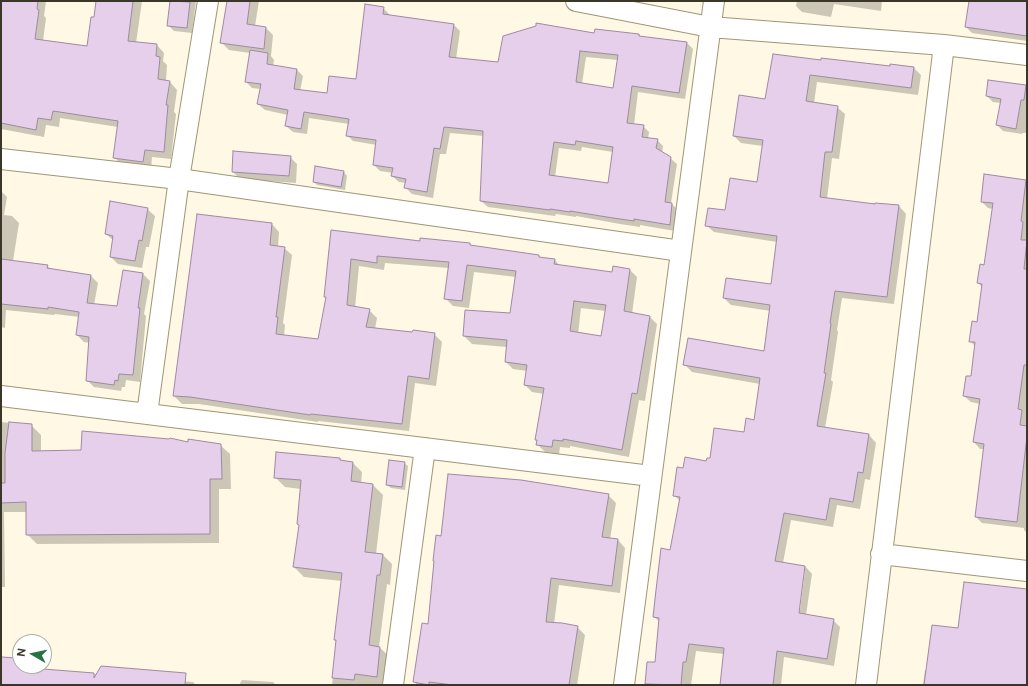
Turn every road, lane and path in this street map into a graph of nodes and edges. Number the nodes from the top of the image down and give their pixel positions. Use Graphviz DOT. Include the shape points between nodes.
graph roads {
  1 [pos="208,1"];
  2 [pos="576,1"];
  3 [pos="714,1"];
  4 [pos="710,27"];
  5 [pos="944,45"];
  6 [pos="1027,55"];
  7 [pos="1,159"];
  8 [pos="179,179"];
  9 [pos="681,251"];
  10 [pos="1,396"];
  11 [pos="147,414"];
  12 [pos="425,448"];
  13 [pos="651,476"];
  14 [pos="881,554"];
  15 [pos="1027,571"];
  16 [pos="393,685"];
  17 [pos="624,685"];
  18 [pos="866,685"];
  1 -- 8 [label="street"];
  2 -- 4 [label="street"];
  3 -- 4 [label="street"];
  4 -- 5 [label="street"];
  4 -- 9 [label="street"];
  5 -- 6 [label="street"];
  5 -- 14 [label="street"];
  7 -- 8 [label="street"];
  8 -- 9 [label="street"];
  8 -- 11 [label="street"];
  9 -- 13 [label="street"];
  10 -- 11 [label="street"];
  11 -- 12 [label="street"];
  12 -- 13 [label="street"];
  12 -- 16 [label="street"];
  13 -- 17 [label="street"];
  14 -- 15 [label="street"];
  14 -- 18 [label="street"];
}
